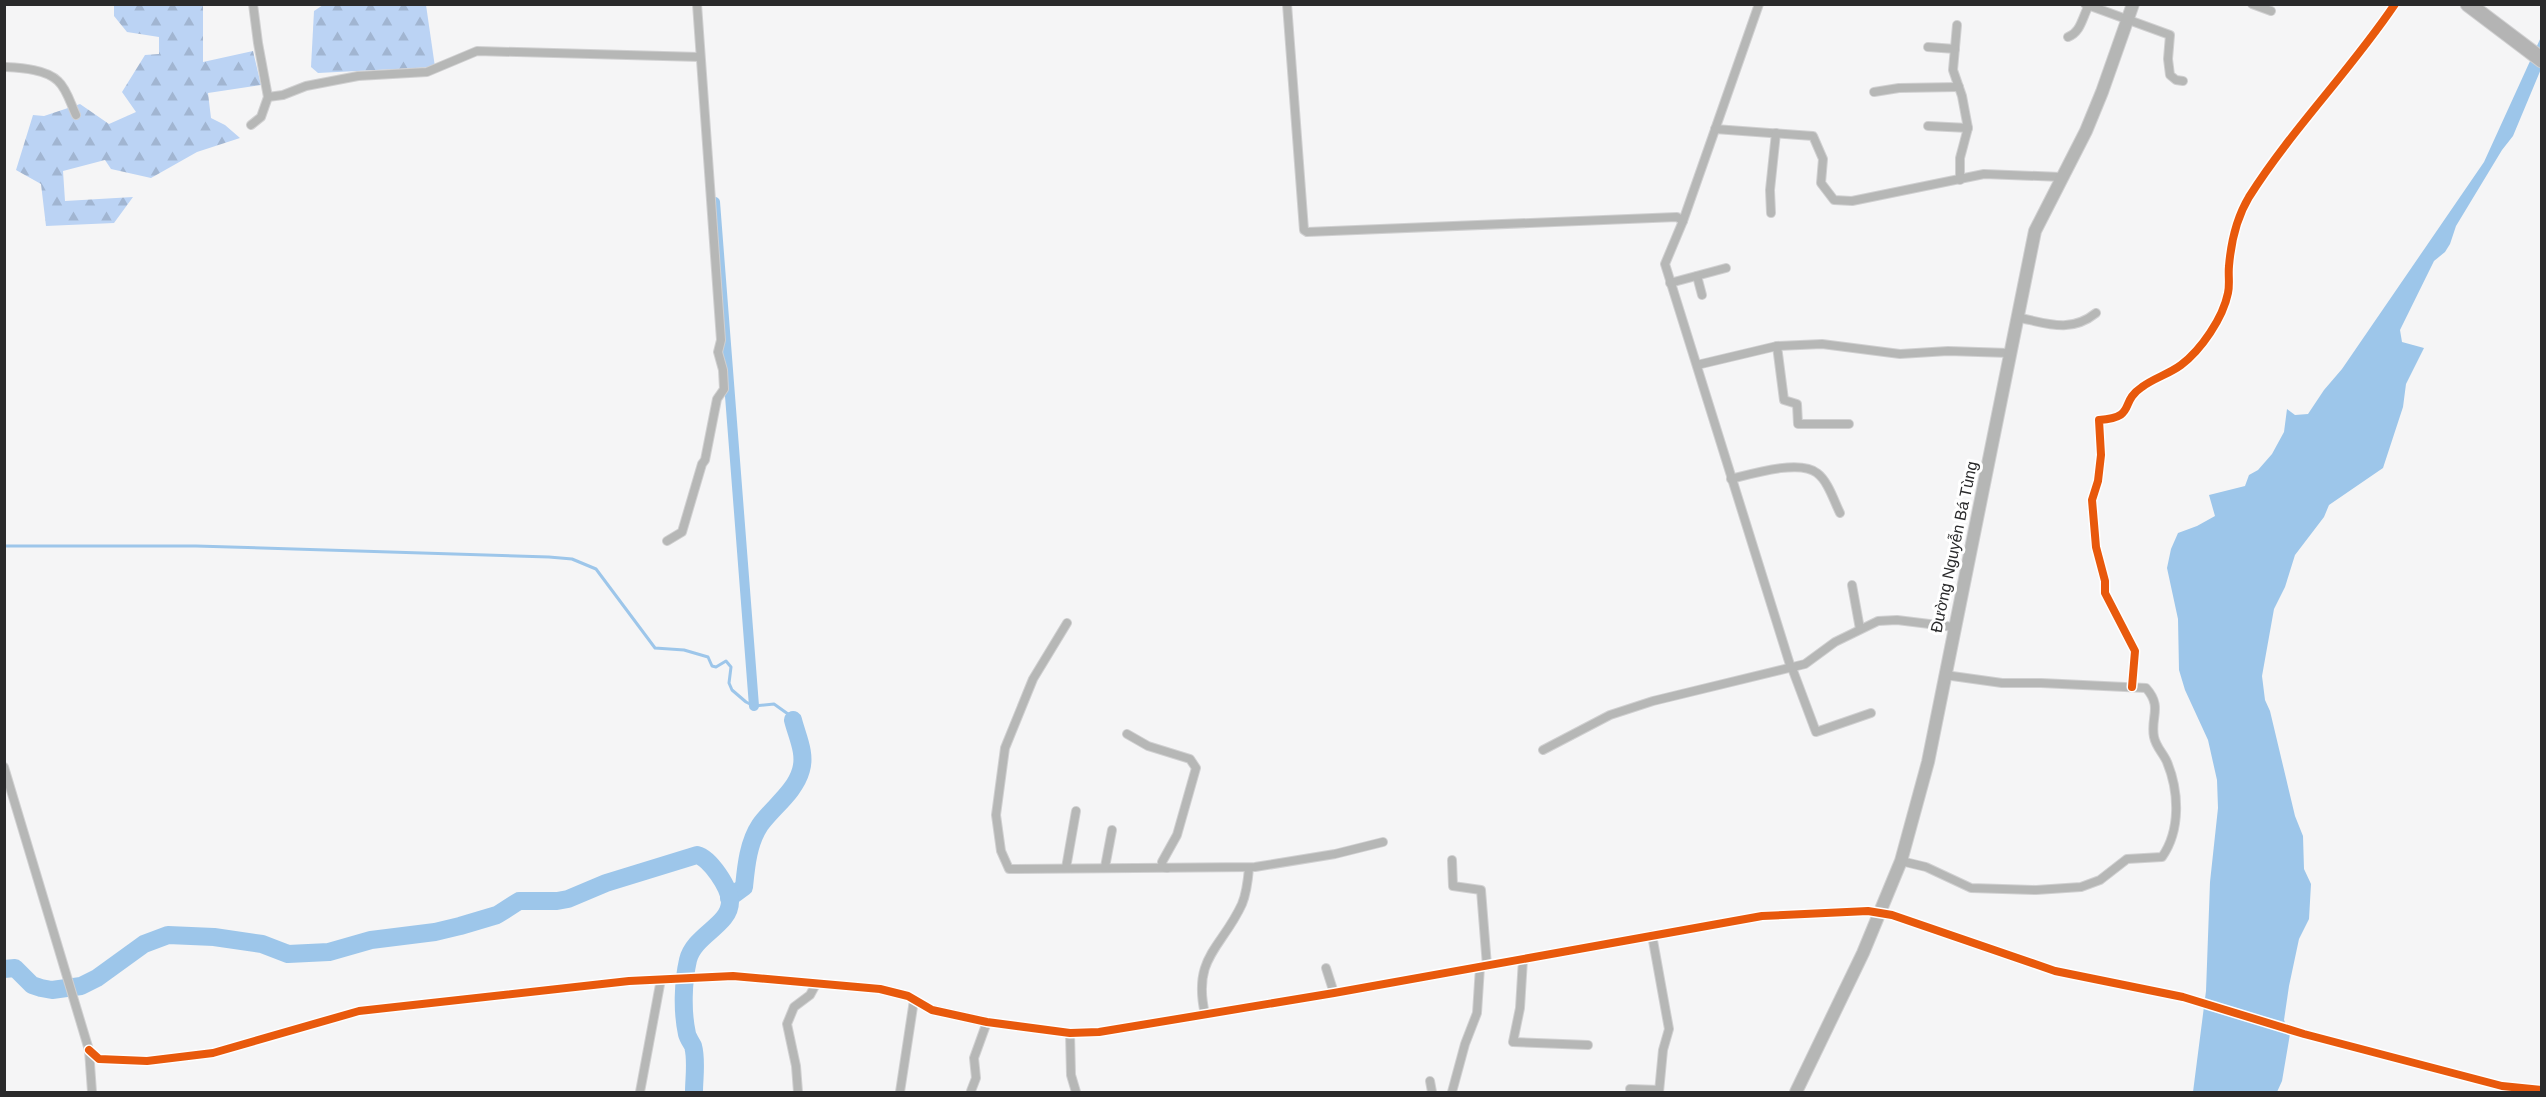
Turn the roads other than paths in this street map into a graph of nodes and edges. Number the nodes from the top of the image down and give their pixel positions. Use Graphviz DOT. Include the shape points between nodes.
graph roads {
  1 [pos="254,4"];
  2 [pos="697,4"];
  3 [pos="1287,4"];
  4 [pos="1759,4"];
  5 [pos="2133,4"];
  6 [pos="2252,4"];
  7 [pos="2395,4"];
  8 [pos="2468,4"];
  9 [pos="2087,5"];
  10 [pos="2271,11"];
  11 [pos="2128,18"];
  12 [pos="1957,25"];
  13 [pos="2068,37"];
  14 [pos="1928,47"];
  15 [pos="1955,49"];
  16 [pos="700,57"];
  17 [pos="2541,60"];
  18 [pos="4,67"];
  19 [pos="2183,81"];
  20 [pos="1959,87"];
  21 [pos="1874,92"];
  22 [pos="268,97"];
  23 [pos="76,115"];
  24 [pos="251,125"];
  25 [pos="1928,126"];
  26 [pos="1968,128"];
  27 [pos="1715,129"];
  28 [pos="1776,133"];
  29 [pos="2061,177"];
  30 [pos="1959,180"];
  31 [pos="1771,213"];
  32 [pos="1683,221"];
  33 [pos="1726,268"];
  34 [pos="1696,276"];
  35 [pos="1670,283"];
  36 [pos="1702,295"];
  37 [pos="2096,313"];
  38 [pos="2016,317"];
  39 [pos="1776,346"];
  40 [pos="2010,353"];
  41 [pos="1697,365"];
  42 [pos="1849,424"];
  43 [pos="1731,479"];
  44 [pos="1840,513"];
  45 [pos="667,541"];
  46 [pos="1852,585"];
  47 [pos="1067,623"];
  48 [pos="1954,627"];
  49 [pos="1860,628"];
  50 [pos="1791,668"];
  51 [pos="1945,675"];
  52 [pos="2132,687"];
  53 [pos="1871,713"];
  54 [pos="1128,734"];
  55 [pos="1543,750"];
  56 [pos="4,767"];
  57 [pos="1076,811"];
  58 [pos="1112,830"];
  59 [pos="1383,842"];
  60 [pos="1452,860"];
  61 [pos="1901,861"];
  62 [pos="1105,867"];
  63 [pos="1249,867"];
  64 [pos="1066,868"];
  65 [pos="1168,868"];
  66 [pos="1880,913"];
  67 [pos="1652,935"];
  68 [pos="1523,959"];
  69 [pos="1484,966"];
  70 [pos="1326,968"];
  71 [pos="666,979"];
  72 [pos="816,984"];
  73 [pos="1334,993"];
  74 [pos="914,1000"];
  75 [pos="1205,1014"];
  76 [pos="987,1022"];
  77 [pos="1070,1033"];
  78 [pos="1588,1046"];
  79 [pos="89,1050"];
  80 [pos="1430,1081"];
  81 [pos="1630,1089"];
  82 [pos="2541,1090"];
  83 [pos="971,1091"];
  84 [pos="1659,1091"];
  85 [pos="92,1092"];
  86 [pos="640,1092"];
  87 [pos="798,1092"];
  88 [pos="900,1092"];
  89 [pos="1076,1092"];
  90 [pos="1432,1092"];
  91 [pos="1452,1092"];
  92 [pos="1796,1092"];
  1 -- 22 [label="street"];
  2 -- 16 [label="street"];
  3 -- 32 [label="street" via="1307,232 1677,217"];
  4 -- 27 [label="street"];
  5 -- 11 [label="main road, Đường Nguyễn Bá Tùng"];
  6 -- 10 [label="street"];
  7 -- 52 [label="street" via="2249,197 2235,231 2226,302 2195,352 2182,364 2136,390 2122,416 2099,420 2101,455 2092,500 2096,547 2105,593 2135,651"];
  8 -- 17 [label="highway"];
  9 -- 11 [label="street"];
  9 -- 13 [label="street" via="2079,29"];
  11 -- 19 [label="street" via="2170,34 2170,75"];
  11 -- 29 [label="main road, Đường Nguyễn Bá Tùng" via="2098,102"];
  12 -- 15 [label="street"];
  14 -- 15 [label="street"];
  15 -- 20 [label="street" via="1953,70"];
  16 -- 22 [label="street" via="477,51 427,72 358,76"];
  16 -- 45 [label="street" via="721,340 718,352 724,389 717,399 705,460 682,532"];
  18 -- 23 [label="street" via="57,80"];
  20 -- 21 [label="street"];
  20 -- 26 [label="street"];
  22 -- 24 [label="street" via="261,117"];
  25 -- 26 [label="street"];
  26 -- 30 [label="street"];
  27 -- 28 [label="street"];
  27 -- 32 [label="street"];
  28 -- 30 [label="street" via="1813,136 1822,159 1821,183 1834,200 1852,201"];
  28 -- 31 [label="street"];
  29 -- 30 [label="street" via="1996,174"];
  29 -- 38 [label="main road, Đường Nguyễn Bá Tùng" via="2035,231"];
  32 -- 35 [label="street" via="1665,264"];
  33 -- 34 [label="street"];
  34 -- 35 [label="street"];
  34 -- 36 [label="street"];
  35 -- 41 [label="street"];
  37 -- 38 [label="street" via="2071,325"];
  38 -- 40 [label="main road, Đường Nguyễn Bá Tùng"];
  39 -- 40 [label="street" via="1831,345 1899,354"];
  39 -- 41 [label="street"];
  39 -- 42 [label="street" via="1784,400 1797,404 1798,424"];
  40 -- 48 [label="main road, Đường Nguyễn Bá Tùng"];
  41 -- 43 [label="street"];
  43 -- 44 [label="street" via="1794,467 1809,469 1824,480"];
  43 -- 50 [label="street"];
  46 -- 49 [label="street"];
  47 -- 64 [label="street" via="1032,679 1005,748 996,815 1001,851 1009,869"];
  48 -- 49 [label="street" via="1897,620 1878,621"];
  48 -- 51 [label="main road, Đường Nguyễn Bá Tùng"];
  49 -- 50 [label="street" via="1805,664"];
  50 -- 53 [label="street" via="1816,732"];
  50 -- 55 [label="street" via="1610,715"];
  51 -- 52 [label="street" via="2001,683"];
  51 -- 61 [label="main road, Đường Nguyễn Bá Tùng" via="1919,800"];
  52 -- 61 [label="street" via="2146,688 2152,695 2156,707 2154,740 2168,763 2177,800 2170,842 2162,856 2127,859 2100,880 2081,887 2036,890 1971,888 1926,867"];
  54 -- 65 [label="street" via="1148,746 1190,759 1196,768 1177,835 1162,862"];
  56 -- 79 [label="street"];
  57 -- 64 [label="street"];
  58 -- 62 [label="street"];
  59 -- 63 [label="street"];
  60 -- 69 [label="street" via="1453,886 1481,890"];
  61 -- 66 [label="main road, Đường Nguyễn Bá Tùng"];
  62 -- 64 [label="street"];
  62 -- 65 [label="street"];
  63 -- 65 [label="street"];
  63 -- 75 [label="street" via="1242,904 1204,966 1201,996"];
  66 -- 67 [label="street" via="1762,916"];
  66 -- 82 [label="street" via="2055,971 2182,997 2502,1086"];
  66 -- 92 [label="main road, Đường Nguyễn Bá Tùng"];
  67 -- 68 [label="street"];
  67 -- 84 [label="street" via="1669,1029"];
  68 -- 69 [label="street"];
  68 -- 78 [label="street" via="1513,1042"];
  69 -- 73 [label="street"];
  69 -- 91 [label="street" via="1477,1014"];
  70 -- 73 [label="street"];
  71 -- 72 [label="street" via="733,976"];
  71 -- 79 [label="street" via="358,1011 213,1053 147,1061 99,1059"];
  71 -- 86 [label="street"];
  72 -- 74 [label="street" via="880,988"];
  72 -- 87 [label="street" via="810,996 794,1007 787,1024"];
  73 -- 75 [label="street"];
  74 -- 76 [label="street" via="932,1010"];
  74 -- 88 [label="street"];
  75 -- 77 [label="street" via="1099,1032"];
  76 -- 77 [label="street"];
  76 -- 83 [label="street" via="975,1058 976,1078"];
  77 -- 89 [label="street" via="1071,1076"];
  79 -- 85 [label="street"];
  80 -- 90 [label="street"];
  81 -- 84 [label="street"];
}
